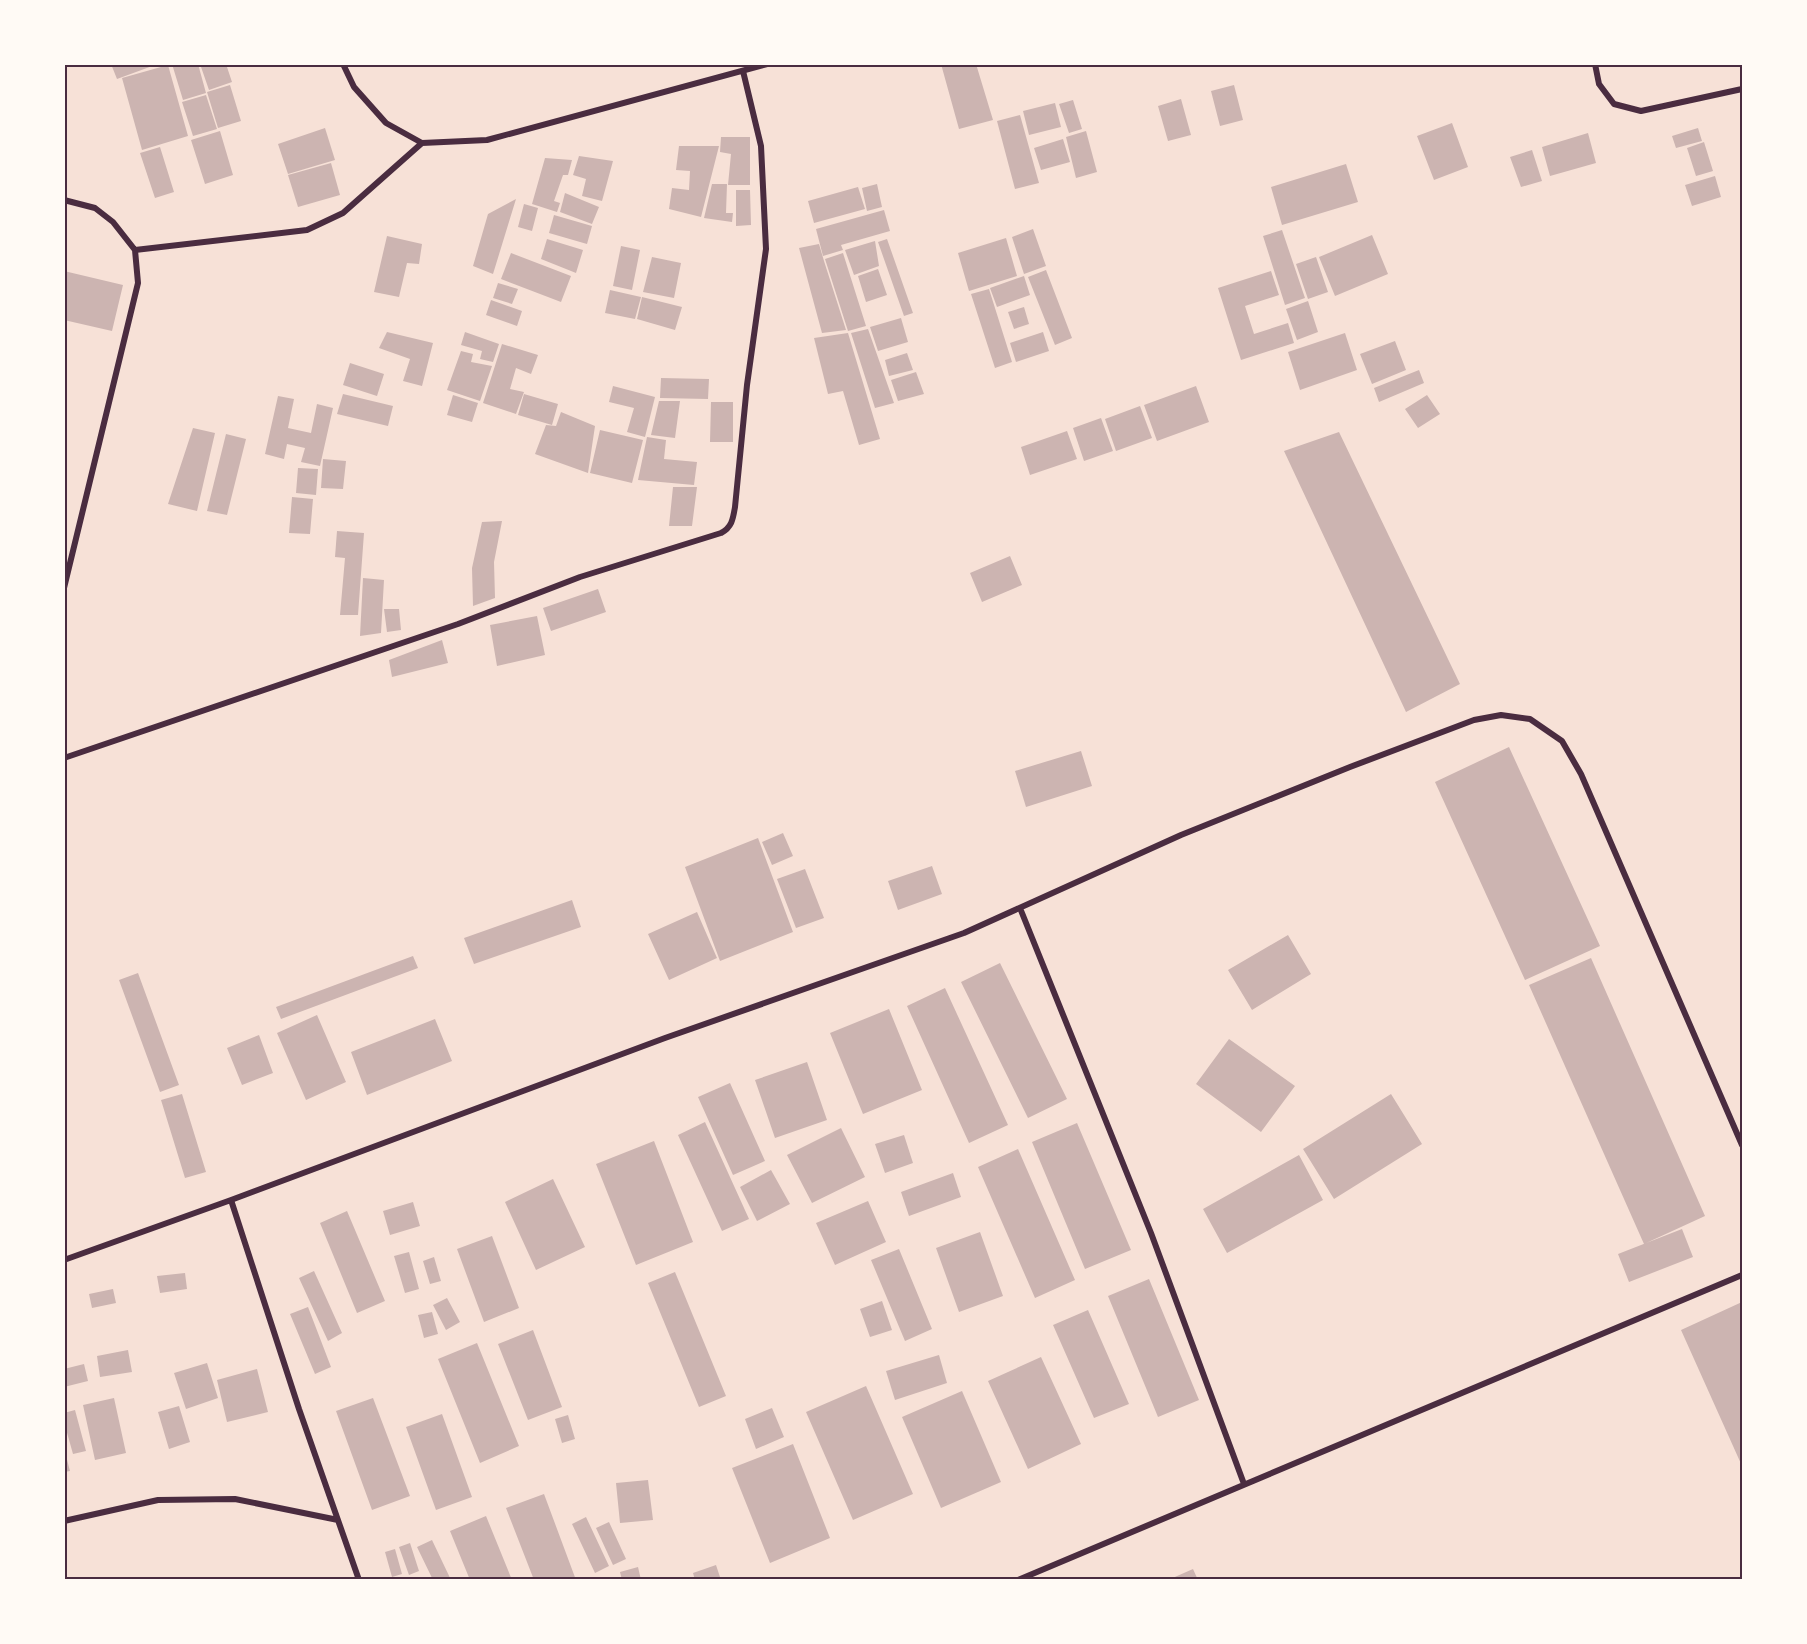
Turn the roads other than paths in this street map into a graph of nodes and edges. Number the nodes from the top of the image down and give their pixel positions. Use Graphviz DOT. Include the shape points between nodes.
graph roads {
  1 [pos="343,64"];
  2 [pos="767,64"];
  3 [pos="1595,64"];
  4 [pos="743,71"];
  5 [pos="1743,89"];
  6 [pos="422,143"];
  7 [pos="64,200"];
  8 [pos="135,250"];
  9 [pos="64,588"];
  10 [pos="64,758"];
  11 [pos="1020,908"];
  12 [pos="1743,1145"];
  13 [pos="231,1200"];
  14 [pos="64,1260"];
  15 [pos="1743,1275"];
  16 [pos="1244,1484"];
  17 [pos="338,1520"];
  18 [pos="64,1521"];
  19 [pos="359,1580"];
  20 [pos="1018,1580"];
  1 -- 6 [label="street" via="354,87 386,123"];
  2 -- 4 [label="street"];
  3 -- 5 [label="street" via="1599,84 1614,104 1641,111"];
  4 -- 6 [label="street" via="487,140"];
  4 -- 10 [label="street" via="761,146 766,249 733,523 727,530 580,577 458,624"];
  6 -- 8 [label="street" via="343,213 307,230"];
  7 -- 8 [label="street" via="95,208 113,222"];
  8 -- 9 [label="street" via="138,283"];
  11 -- 12 [label="street" via="1191,831 1474,720 1501,715 1530,719 1562,741 1581,774"];
  11 -- 13 [label="street" via="964,933 665,1038"];
  11 -- 16 [label="street" via="1151,1233"];
  13 -- 14 [label="street"];
  13 -- 17 [label="street"];
  15 -- 16 [label="street"];
  16 -- 20 [label="street"];
  17 -- 18 [label="street" via="236,1499 158,1500"];
  17 -- 19 [label="street"];
}
